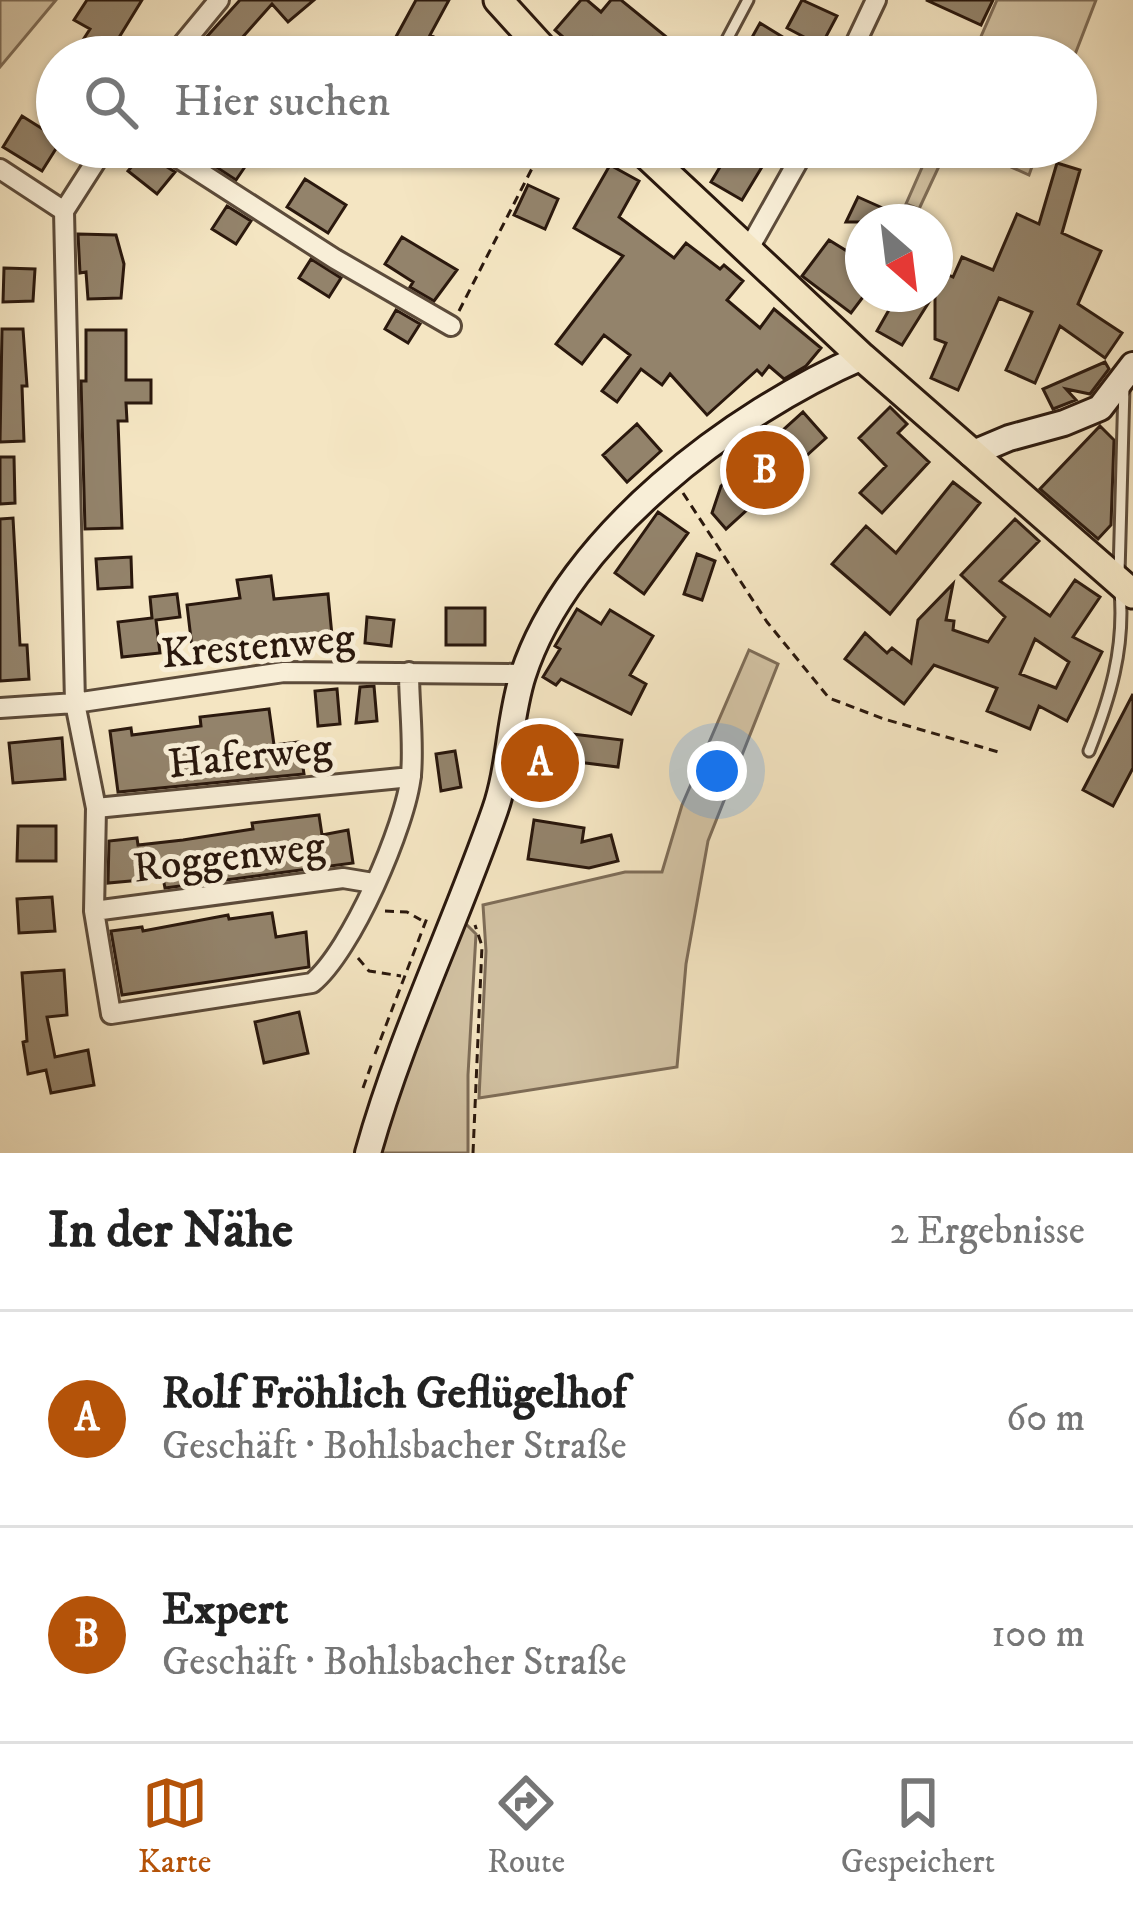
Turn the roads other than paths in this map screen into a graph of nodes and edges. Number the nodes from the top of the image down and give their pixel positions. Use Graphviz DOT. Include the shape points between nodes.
graph roads {
  1 [pos="219,0"];
  2 [pos="498,0"];
  3 [pos="748,0"];
  4 [pos="876,0"];
  5 [pos="189,36"];
  6 [pos="531,36"];
  7 [pos="729,36"];
  8 [pos="860,36"];
  9 [pos="92,168"];
  10 [pos="193,168"];
  11 [pos="660,168"];
  12 [pos="794,168"];
  13 [pos="0,169"];
  14 [pos="64,211"];
  15 [pos="747,251"];
  16 [pos="451,326"];
  17 [pos="862,357"];
  18 [pos="1128,374"];
  19 [pos="971,454"];
  20 [pos="1126,588"];
  21 [pos="409,671"];
  22 [pos="523,674"];
  23 [pos="75,703"];
  24 [pos="0,708"];
  25 [pos="1089,751"];
  26 [pos="411,777"];
  27 [pos="96,808"];
  28 [pos="373,883"];
  29 [pos="94,910"];
  30 [pos="368,1153"];
  1 -- 5 [label="street"];
  2 -- 6 [label="main road"];
  3 -- 7 [label="lane"];
  4 -- 8 [label="street"];
  9 -- 14 [label="street"];
  10 -- 16 [label="street"];
  11 -- 15 [label="main road"];
  12 -- 15 [label="street"];
  13 -- 14 [label="street"];
  14 -- 23 [label="street"];
  15 -- 17 [label="main road"];
  17 -- 19 [label="main road"];
  17 -- 22 [label="street" via="732,429 610,532"];
  18 -- 19 [label="street" via="1100,408"];
  18 -- 20 [label="lane"];
  19 -- 20 [label="main road"];
  20 -- 25 [label="lane" via="1115,681"];
  21 -- 22 [label="street, Krestenweg"];
  21 -- 23 [label="street, Krestenweg" via="284,673"];
  21 -- 26 [label="street"];
  22 -- 30 [label="street" via="497,805 388,1081"];
  23 -- 24 [label="street, Krestenweg"];
  23 -- 27 [label="street"];
  26 -- 27 [label="street, Haferweg"];
  26 -- 28 [label="street"];
  27 -- 29 [label="street"];
  28 -- 29 [label="street, Roggenweg" via="344,878"];
  28 -- 29 [label="street" via="365,910 312,983 111,1014"];
}
